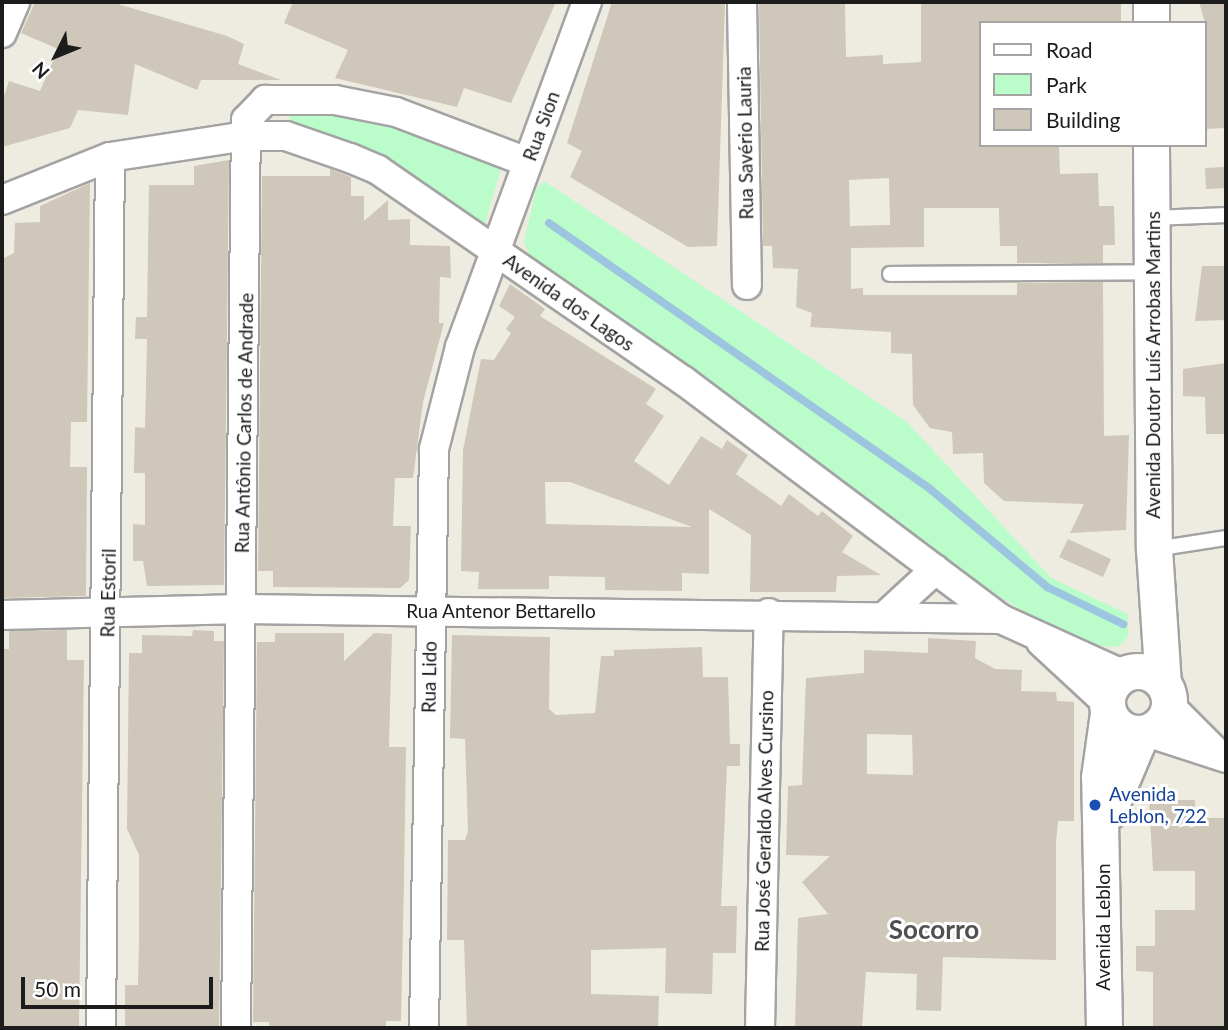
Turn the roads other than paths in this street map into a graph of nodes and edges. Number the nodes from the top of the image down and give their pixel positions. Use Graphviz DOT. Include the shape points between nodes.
graph roads {
  1 [pos="15,2"];
  2 [pos="587,2"];
  3 [pos="742,2"];
  4 [pos="1151,2"];
  5 [pos="1151,21"];
  6 [pos="2,33"];
  7 [pos="245,136"];
  8 [pos="1151,147"];
  9 [pos="110,157"];
  10 [pos="527,162"];
  11 [pos="46,178"];
  12 [pos="2,183"];
  13 [pos="2,200"];
  14 [pos="1226,215"];
  15 [pos="1153,218"];
  16 [pos="496,251"];
  17 [pos="1153,272"];
  18 [pos="890,274"];
  19 [pos="747,285"];
  20 [pos="1226,538"];
  21 [pos="1154,549"];
  22 [pos="935,570"];
  23 [pos="1157,585"];
  24 [pos="243,609"];
  25 [pos="430,611"];
  26 [pos="769,613"];
  27 [pos="107,614"];
  28 [pos="2,615"];
  29 [pos="886,615"];
  30 [pos="1001,619"];
  31 [pos="1117,690"];
  32 [pos="1155,714"];
  33 [pos="1224,757"];
  34 [pos="1103,825"];
  35 [pos="101,1028"];
  36 [pos="236,1028"];
  37 [pos="424,1028"];
  38 [pos="760,1028"];
  39 [pos="1104,1028"];
  1 -- 6 [label="street"];
  2 -- 10 [label="street, Rua Sion"];
  3 -- 19 [label="street, Rua Savério Lauria"];
  4 -- 5 [label="street"];
  7 -- 9 [label="street, Avenida dos Lagos"];
  7 -- 10 [label="street, Rua Antônio Carlos de Andrade" via="256,104 306,96 396,112"];
  7 -- 16 [label="street, Avenida dos Lagos" via="286,136 378,170"];
  7 -- 24 [label="street, Rua Antônio Carlos de Andrade"];
  8 -- 15 [label="street, Avenida Doutor Luís Arrobas Martins"];
  9 -- 11 [label="street, Avenida dos Lagos"];
  9 -- 27 [label="street, Rua Estoril"];
  10 -- 16 [label="street, Rua Sion"];
  11 -- 12 [label="street, Avenida dos Lagos"];
  11 -- 13 [label="street, Avenida dos Lagos"];
  14 -- 15 [label="lane"];
  15 -- 17 [label="street, Avenida Doutor Luís Arrobas Martins"];
  16 -- 22 [label="street, Avenida dos Lagos" via="684,381"];
  16 -- 25 [label="street, Rua Lido" via="460,347 434,449"];
  17 -- 18 [label="lane"];
  17 -- 21 [label="street, Avenida Doutor Luís Arrobas Martins"];
  20 -- 21 [label="lane"];
  21 -- 23 [label="street, Avenida Doutor Luís Arrobas Martins"];
  22 -- 29 [label="street"];
  22 -- 30 [label="street, Avenida dos Lagos"];
  23 -- 31 [label="street, Avenida Doutor Luís Arrobas Martins"];
  23 -- 32 [label="street, Avenida Doutor Luís Arrobas Martins"];
  24 -- 25 [label="street, Rua Antenor Bettarello"];
  24 -- 27 [label="street, Rua Antenor Bettarello"];
  24 -- 36 [label="street, Rua Antônio Carlos de Andrade"];
  25 -- 26 [label="street, Rua Antenor Bettarello"];
  25 -- 37 [label="street, Rua Lido"];
  26 -- 29 [label="street, Rua Antenor Bettarello"];
  26 -- 38 [label="street, Rua José Geraldo Alves Cursino"];
  27 -- 28 [label="street, Rua Antenor Bettarello"];
  27 -- 35 [label="street, Rua Estoril"];
  29 -- 30 [label="street, Rua Antenor Bettarello"];
  30 -- 31 [label="street, Avenida dos Lagos"];
  31 -- 32 [label="street"];
  31 -- 32 [label="street" via="1127,731"];
  31 -- 34 [label="street, Avenida Leblon" via="1099,777"];
  32 -- 33 [label="street"];
  32 -- 34 [label="street, Avenida Leblon"];
  34 -- 39 [label="street, Avenida Leblon"];
}
